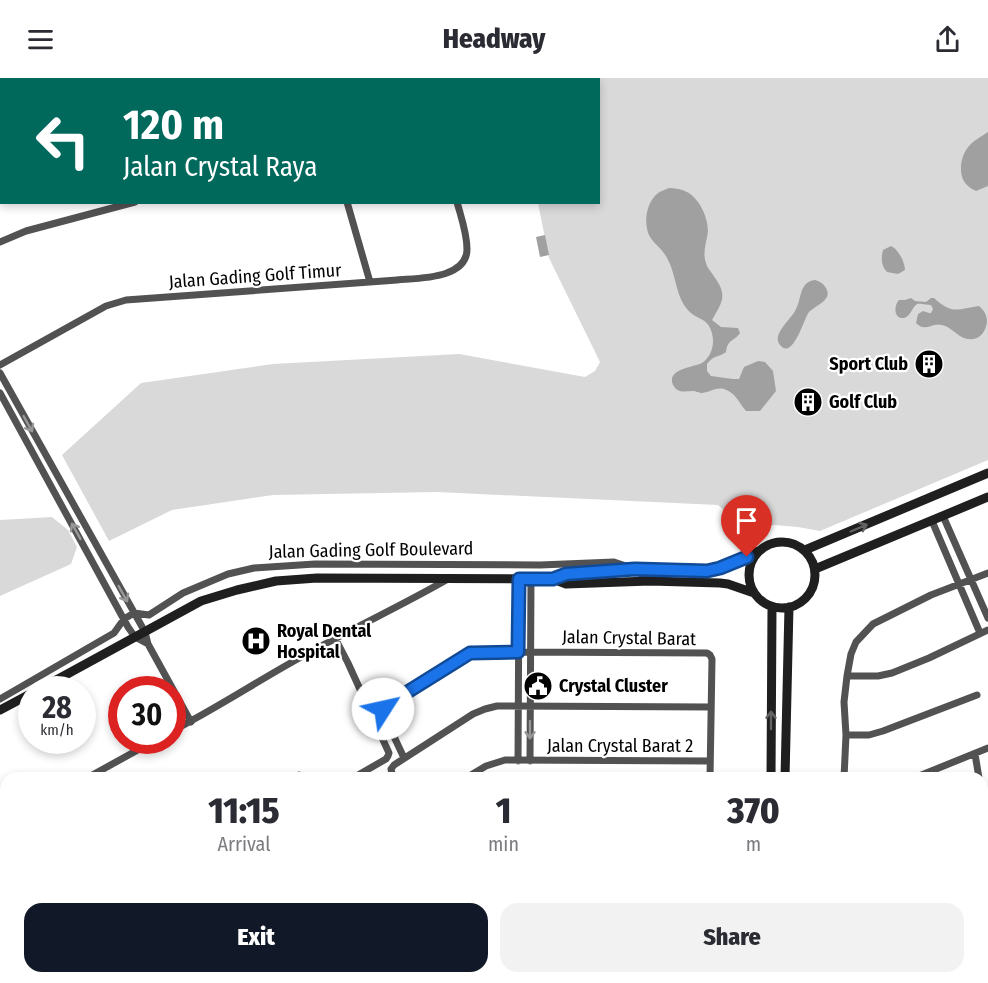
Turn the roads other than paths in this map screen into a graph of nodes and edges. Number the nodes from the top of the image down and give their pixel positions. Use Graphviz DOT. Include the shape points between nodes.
graph roads {
  1 [pos="127,204"];
  2 [pos="348,204"];
  3 [pos="458,204"];
  4 [pos="0,242"];
  5 [pos="370,282"];
  6 [pos="0,365"];
  7 [pos="0,373"];
  8 [pos="0,393"];
  9 [pos="988,473"];
  10 [pos="988,498"];
  11 [pos="943,516"];
  12 [pos="932,521"];
  13 [pos="805,550"];
  14 [pos="758,551"];
  15 [pos="635,569"];
  16 [pos="815,569"];
  17 [pos="988,573"];
  18 [pos="449,578"];
  19 [pos="519,579"];
  20 [pos="531,579"];
  21 [pos="553,579"];
  22 [pos="971,580"];
  23 [pos="650,581"];
  24 [pos="959,584"];
  25 [pos="754,593"];
  26 [pos="772,607"];
  27 [pos="789,608"];
  28 [pos="134,614"];
  29 [pos="988,618"];
  30 [pos="124,619"];
  31 [pos="984,631"];
  32 [pos="145,632"];
  33 [pos="135,637"];
  34 [pos="335,638"];
  35 [pos="148,644"];
  36 [pos="518,652"];
  37 [pos="531,652"];
  38 [pos="64,676"];
  39 [pos="847,676"];
  40 [pos="977,695"];
  41 [pos="0,699"];
  42 [pos="18,700"];
  43 [pos="531,705"];
  44 [pos="518,706"];
  45 [pos="711,707"];
  46 [pos="0,710"];
  47 [pos="191,722"];
  48 [pos="186,724"];
  49 [pos="846,735"];
  50 [pos="988,748"];
  51 [pos="130,754"];
  52 [pos="975,754"];
  53 [pos="404,758"];
  54 [pos="518,761"];
  55 [pos="530,761"];
  56 [pos="710,761"];
  57 [pos="98,772"];
  58 [pos="363,772"];
  59 [pos="392,772"];
  60 [pos="476,772"];
  61 [pos="710,772"];
  62 [pos="771,772"];
  63 [pos="785,772"];
  64 [pos="844,772"];
  65 [pos="929,772"];
  66 [pos="978,772"];
  1 -- 4 [label="street" via="26,231"];
  2 -- 5 [label="street"];
  3 -- 5 [label="street, Jalan Gading Golf Timur" via="467,241 461,266 450,273 422,278"];
  5 -- 6 [label="street, Jalan Gading Golf Timur" via="121,301"];
  7 -- 28 [label="street, one-way"];
  30 -- 8 [label="street, one-way"];
  13 -- 9 [label="main road, one-way"];
  10 -- 11 [label="main road"];
  11 -- 12 [label="main road"];
  11 -- 22 [label="street"];
  12 -- 16 [label="main road"];
  12 -- 24 [label="street"];
  13 -- 14 [label="main road" via="776,542"];
  13 -- 16 [label="main road"];
  14 -- 15 [label="main road, Jalan Gading Golf Boulevard" via="707,571"];
  14 -- 25 [label="main road" via="748,572"];
  15 -- 21 [label="main road, Jalan Gading Golf Boulevard" via="566,574"];
  15 -- 23 [label="street"];
  15 -- 28 [label="street, Jalan Gading Golf Boulevard" via="614,562 254,568 183,593 149,615"];
  16 -- 27 [label="main road" via="812,589"];
  17 -- 22 [label="street"];
  18 -- 19 [label="main road, Jalan Gading Golf Boulevard"];
  18 -- 32 [label="main road, Jalan Gading Golf Boulevard" via="276,581 201,602"];
  18 -- 34 [label="street"];
  19 -- 20 [label="main road, Jalan Gading Golf Boulevard"];
  19 -- 36 [label="street"];
  20 -- 21 [label="main road, Jalan Gading Golf Boulevard"];
  20 -- 37 [label="street"];
  21 -- 23 [label="main road, Jalan Gading Golf Boulevard" via="566,584"];
  22 -- 24 [label="street"];
  22 -- 29 [label="street"];
  23 -- 25 [label="main road, Jalan Gading Golf Boulevard" via="728,584"];
  24 -- 31 [label="street"];
  24 -- 39 [label="street" via="873,624 856,642"];
  25 -- 26 [label="main road"];
  26 -- 27 [label="main road"];
  62 -- 26 [label="main road, one-way"];
  27 -- 63 [label="main road"];
  28 -- 30 [label="street, Jalan Gading Golf Boulevard"];
  28 -- 32 [label="street"];
  30 -- 33 [label="street"];
  30 -- 41 [label="street, Jalan Gading Golf Boulevard" via="114,633"];
  31 -- 39 [label="street" via="892,673"];
  32 -- 33 [label="main road, Jalan Gading Golf Boulevard"];
  32 -- 35 [label="street"];
  33 -- 35 [label="street"];
  33 -- 38 [label="main road, Jalan Gading Golf Boulevard"];
  34 -- 47 [label="street"];
  34 -- 58 [label="street" via="389,753 386,759"];
  35 -- 47 [label="street"];
  36 -- 37 [label="street, Jalan Crystal Barat"];
  36 -- 44 [label="street"];
  36 -- 53 [label="street, Jalan Crystal Barat" via="470,653 385,706 383,713"];
  37 -- 43 [label="street"];
  37 -- 45 [label="street, Jalan Crystal Barat" via="707,653 712,659"];
  39 -- 49 [label="street"];
  40 -- 49 [label="street" via="883,731"];
  42 -- 46 [label="main road"];
  43 -- 44 [label="street"];
  43 -- 45 [label="street"];
  43 -- 55 [label="street, one-way"];
  44 -- 53 [label="street" via="485,708"];
  44 -- 54 [label="street"];
  45 -- 56 [label="street, Jalan Crystal Barat"];
  47 -- 48 [label="street"];
  49 -- 64 [label="street"];
  50 -- 52 [label="street"];
  51 -- 57 [label="street"];
  52 -- 65 [label="street"];
  52 -- 66 [label="street"];
  53 -- 59 [label="street"];
  54 -- 55 [label="street, Jalan Crystal Barat 2"];
  54 -- 60 [label="street, Jalan Crystal Barat 2" via="495,762"];
  55 -- 56 [label="street, Jalan Crystal Barat 2"];
  56 -- 61 [label="street, Jalan Crystal Barat"];
}
